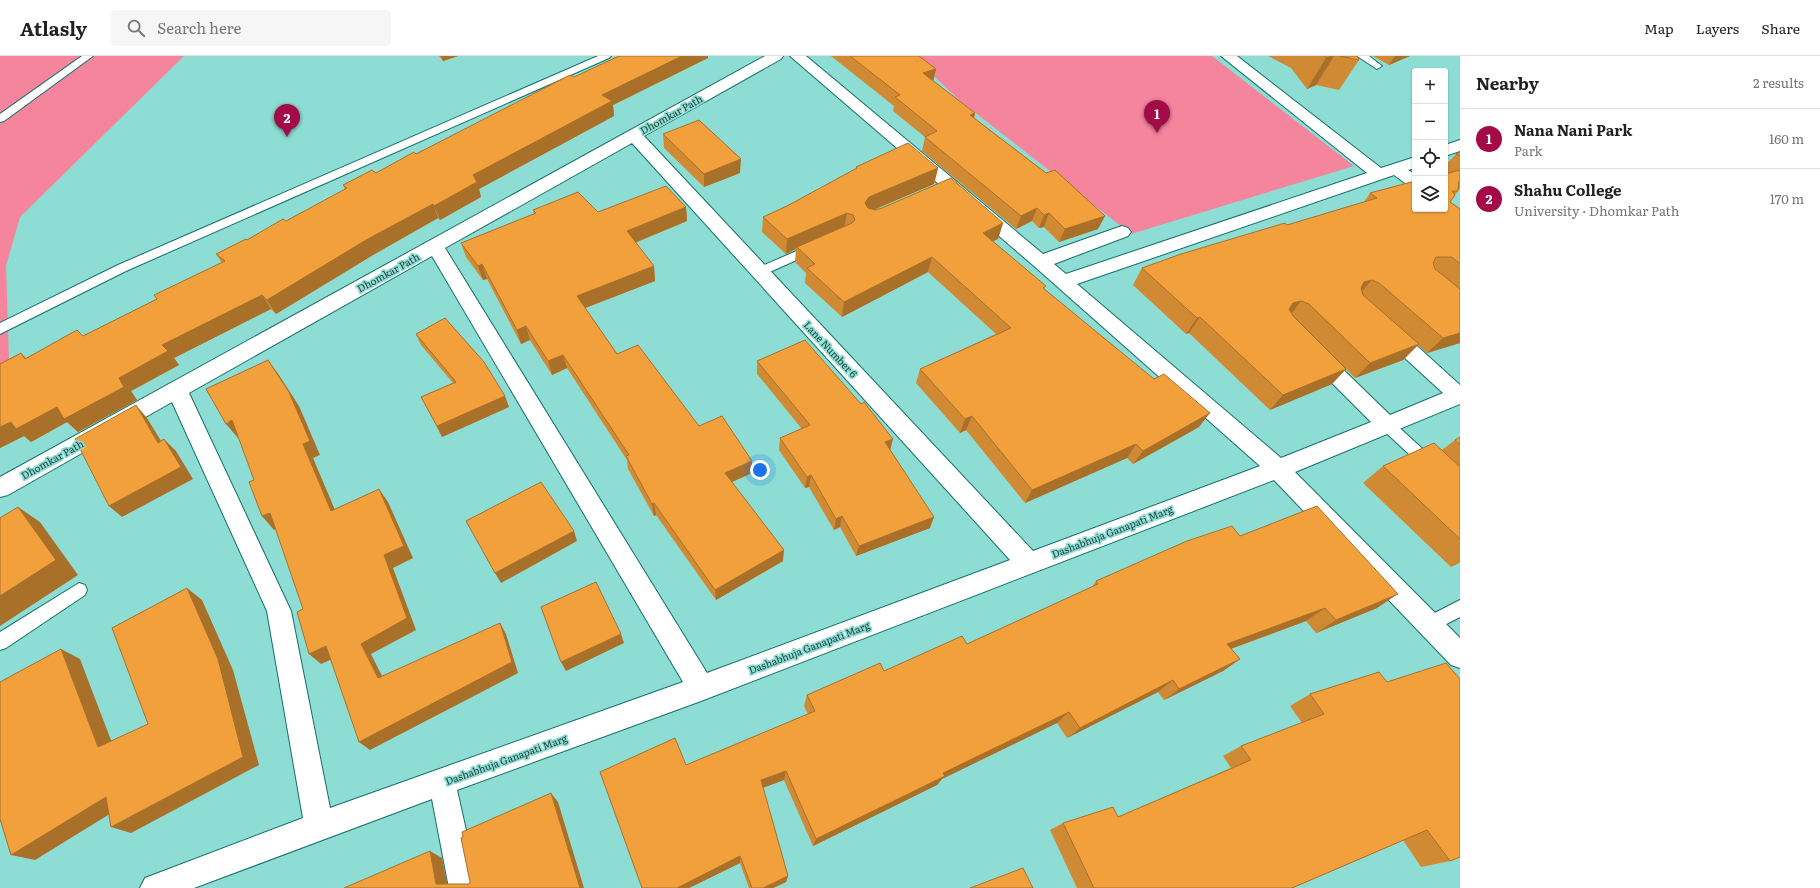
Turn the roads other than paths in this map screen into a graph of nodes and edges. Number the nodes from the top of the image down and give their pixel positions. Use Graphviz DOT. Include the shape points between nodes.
graph roads {
  1 [pos="88,56"];
  2 [pos="606,56"];
  3 [pos="776,56"];
  4 [pos="797,56"];
  5 [pos="1228,56"];
  6 [pos="1362,56"];
  7 [pos="1377,66"];
  8 [pos="0,119"];
  9 [pos="634,135"];
  10 [pos="1460,145"];
  11 [pos="1448,150"];
  12 [pos="1412,163"];
  13 [pos="1396,169"];
  14 [pos="1380,175"];
  15 [pos="1412,180"];
  16 [pos="1122,232"];
  17 [pos="824,243"];
  18 [pos="435,246"];
  19 [pos="1040,262"];
  20 [pos="759,272"];
  21 [pos="1063,282"];
  22 [pos="1374,320"];
  23 [pos="0,328"];
  24 [pos="1304,343"];
  25 [pos="177,390"];
  26 [pos="1460,395"];
  27 [pos="1386,425"];
  28 [pos="1278,469"];
  29 [pos="0,488"];
  30 [pos="1460,492"];
  31 [pos="1028,563"];
  32 [pos="79,590"];
  33 [pos="1460,608"];
  34 [pos="1430,625"];
  35 [pos="0,642"];
  36 [pos="1460,656"];
  37 [pos="701,688"];
  38 [pos="442,782"];
  39 [pos="319,826"];
  40 [pos="155,888"];
  41 [pos="464,888"];
  1 -- 8 [label="lane"];
  2 -- 23 [label="lane" via="122,268"];
  3 -- 9 [label="street, Dhomkar Path"];
  4 -- 19 [label="street" via="942,188"];
  5 -- 14 [label="street"];
  6 -- 7 [label="lane"];
  9 -- 18 [label="street, Dhomkar Path"];
  9 -- 20 [label="street, Lane Number 6"];
  10 -- 11 [label="street"];
  12 -- 13 [label="street"];
  13 -- 14 [label="street"];
  13 -- 15 [label="street"];
  14 -- 21 [label="street"];
  16 -- 19 [label="street"];
  17 -- 20 [label="lane"];
  18 -- 25 [label="street, Dhomkar Path"];
  18 -- 37 [label="street"];
  19 -- 21 [label="street"];
  20 -- 31 [label="street, Lane Number 6"];
  21 -- 28 [label="street"];
  22 -- 26 [label="street"];
  24 -- 27 [label="street"];
  25 -- 29 [label="street, Dhomkar Path"];
  25 -- 39 [label="street" via="279,611"];
  26 -- 27 [label="street, Dashabhuja Ganapati Marg"];
  27 -- 28 [label="street, Dashabhuja Ganapati Marg"];
  27 -- 30 [label="lane"];
  28 -- 31 [label="street, Dashabhuja Ganapati Marg"];
  28 -- 34 [label="street"];
  31 -- 37 [label="street, Dashabhuja Ganapati Marg"];
  32 -- 35 [label="lane"];
  33 -- 34 [label="lane"];
  34 -- 36 [label="street"];
  37 -- 38 [label="street, Dashabhuja Ganapati Marg"];
  38 -- 39 [label="street, Dashabhuja Ganapati Marg"];
  38 -- 41 [label="street"];
  39 -- 40 [label="street, Dashabhuja Ganapati Marg"];
}
